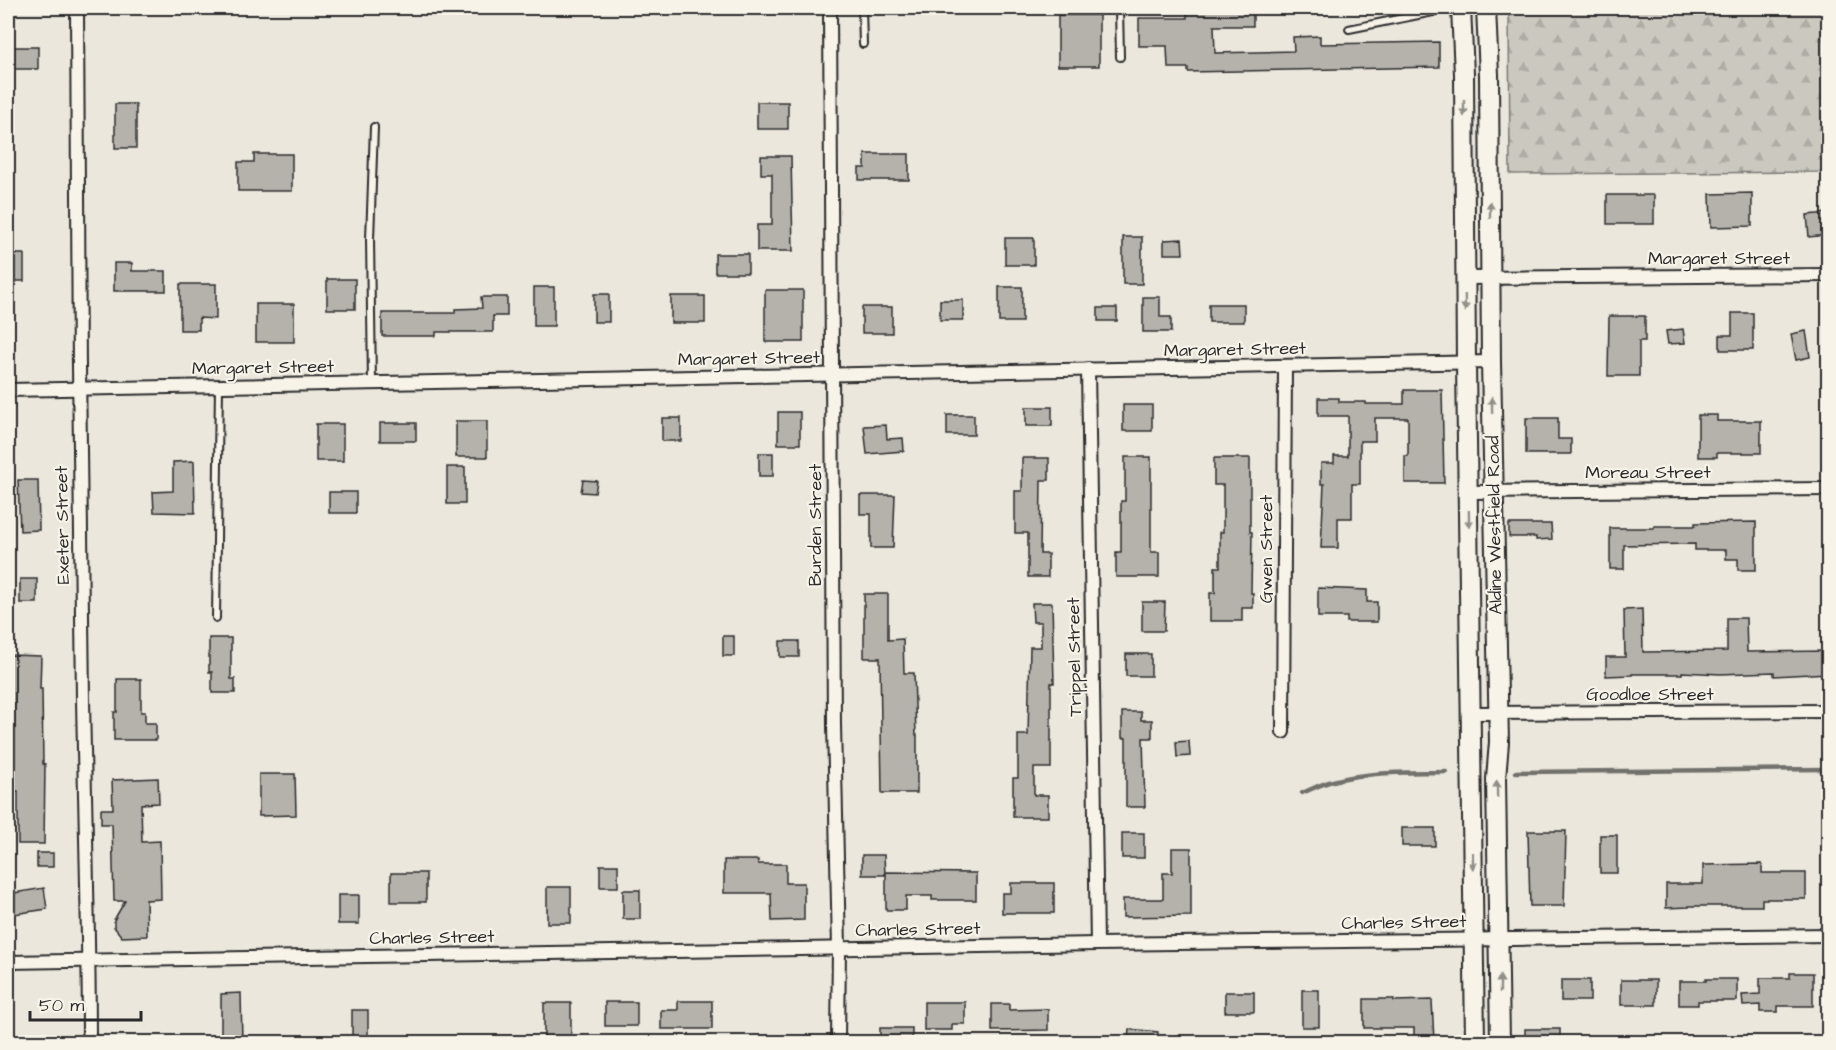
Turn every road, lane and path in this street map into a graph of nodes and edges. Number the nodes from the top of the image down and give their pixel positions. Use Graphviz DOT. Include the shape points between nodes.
graph roads {
  1 [pos="77,8"];
  2 [pos="830,8"];
  3 [pos="862,8"];
  4 [pos="1119,8"];
  5 [pos="1437,8"];
  6 [pos="1461,8"];
  7 [pos="1486,8"];
  8 [pos="1349,29"];
  9 [pos="863,44"];
  10 [pos="1120,57"];
  11 [pos="1464,74"];
  12 [pos="1489,75"];
  13 [pos="374,127"];
  14 [pos="1828,275"];
  15 [pos="1465,278"];
  16 [pos="1490,278"];
  17 [pos="1491,362"];
  18 [pos="1466,363"];
  19 [pos="1285,367"];
  20 [pos="1088,369"];
  21 [pos="831,374"];
  22 [pos="372,383"];
  23 [pos="219,386"];
  24 [pos="79,388"];
  25 [pos="8,390"];
  26 [pos="1828,489"];
  27 [pos="1468,492"];
  28 [pos="1493,492"];
  29 [pos="216,618"];
  30 [pos="1828,711"];
  31 [pos="1497,712"];
  32 [pos="1471,713"];
  33 [pos="1283,732"];
  34 [pos="1828,935"];
  35 [pos="1474,939"];
  36 [pos="1500,939"];
  37 [pos="1096,944"];
  38 [pos="839,948"];
  39 [pos="89,960"];
  40 [pos="8,962"];
  41 [pos="89,1042"];
  42 [pos="838,1042"];
  43 [pos="1475,1042"];
  44 [pos="1500,1042"];
  1 -- 24 [label="street, Exeter Street"];
  2 -- 21 [label="street, Burden Street"];
  3 -- 9 [label="lane"];
  4 -- 10 [label="lane"];
  5 -- 8 [label="lane"];
  6 -- 11 [label="main road, Aldine Westfield Road"];
  7 -- 12 [label="main road, Aldine Westfield Road"];
  11 -- 12 [label="main road"];
  11 -- 15 [label="main road, Aldine Westfield Road, one-way"];
  16 -- 12 [label="main road, Aldine Westfield Road, one-way"];
  13 -- 22 [label="lane" via="370,239"];
  14 -- 16 [label="street, Margaret Street"];
  15 -- 16 [label="street, Margaret Street"];
  15 -- 18 [label="main road, Aldine Westfield Road, one-way"];
  16 -- 17 [label="main road, Aldine Westfield Road"];
  17 -- 18 [label="street, Margaret Street"];
  28 -- 17 [label="main road, Aldine Westfield Road, one-way"];
  18 -- 19 [label="street, Margaret Street"];
  18 -- 27 [label="main road, Aldine Westfield Road"];
  19 -- 20 [label="street, Margaret Street"];
  19 -- 33 [label="street, Gwen Street"];
  20 -- 21 [label="street, Margaret Street"];
  20 -- 37 [label="street, Trippel Street"];
  21 -- 22 [label="street, Margaret Street"];
  21 -- 38 [label="street, Burden Street"];
  22 -- 23 [label="street, Margaret Street"];
  23 -- 24 [label="street, Margaret Street"];
  23 -- 29 [label="lane"];
  24 -- 25 [label="street, Margaret Street"];
  24 -- 39 [label="street, Exeter Street"];
  26 -- 28 [label="street, Moreau Street"];
  27 -- 28 [label="street, Moreau Street"];
  27 -- 32 [label="main road, Aldine Westfield Road, one-way"];
  28 -- 31 [label="main road, Aldine Westfield Road"];
  30 -- 31 [label="street, Goodloe Street"];
  31 -- 32 [label="street, Goodloe Street"];
  36 -- 31 [label="main road, Aldine Westfield Road, one-way"];
  32 -- 35 [label="main road, Aldine Westfield Road, one-way"];
  34 -- 36 [label="street, Charles Street"];
  35 -- 36 [label="street, Charles Street"];
  35 -- 37 [label="street, Charles Street"];
  35 -- 43 [label="main road, Aldine Westfield Road"];
  44 -- 36 [label="main road, Aldine Westfield Road, one-way"];
  37 -- 38 [label="street, Charles Street"];
  38 -- 39 [label="street, Charles Street"];
  38 -- 42 [label="street, Burden Street"];
  39 -- 40 [label="street, Charles Street"];
  39 -- 41 [label="street, Exeter Street"];
}
